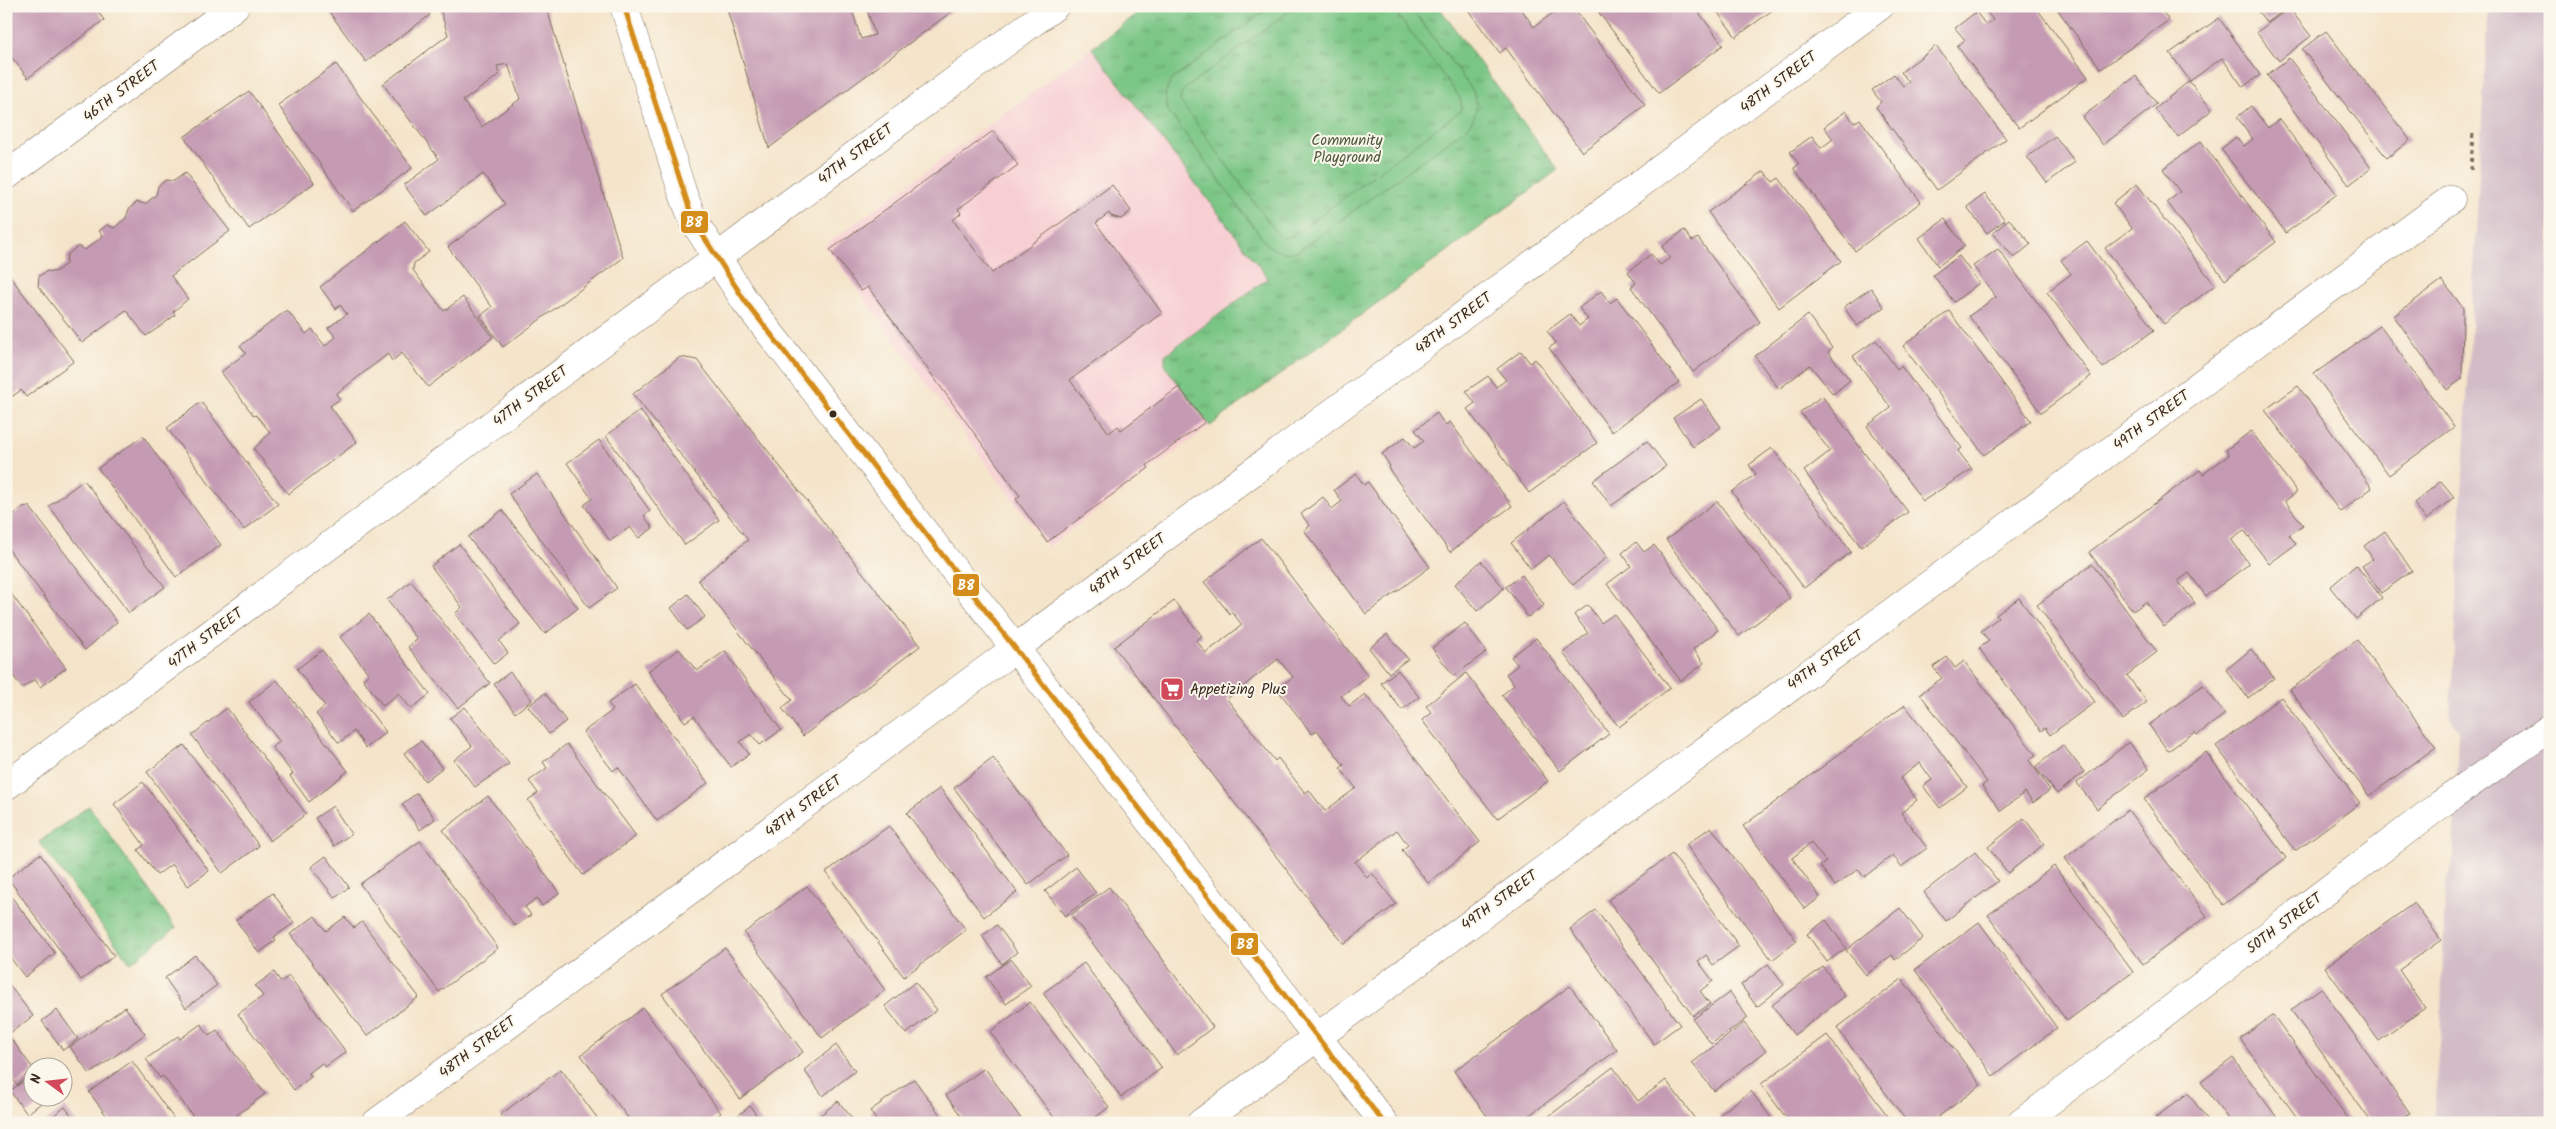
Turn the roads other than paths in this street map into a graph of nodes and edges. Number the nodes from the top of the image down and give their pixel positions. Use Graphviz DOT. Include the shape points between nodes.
graph roads {
  1 [pos="235,6"];
  2 [pos="624,6"];
  3 [pos="1054,6"];
  4 [pos="1880,6"];
  5 [pos="6,176"];
  6 [pos="2451,199"];
  7 [pos="717,257"];
  8 [pos="1016,648"];
  9 [pos="2550,728"];
  10 [pos="6,786"];
  11 [pos="1316,1036"];
  12 [pos="376,1123"];
  13 [pos="1201,1123"];
  14 [pos="1384,1123"];
  15 [pos="2020,1123"];
  1 -- 5 [label="street, 46TH STREET"];
  2 -- 7 [label="street" via="682,191 693,220"];
  3 -- 7 [label="street, 47TH STREET"];
  4 -- 8 [label="street, 48TH STREET"];
  6 -- 11 [label="street, 49TH STREET"];
  7 -- 8 [label="street" via="745,301"];
  7 -- 10 [label="street, 47TH STREET"];
  8 -- 11 [label="street"];
  8 -- 12 [label="street, 48TH STREET"];
  9 -- 15 [label="street, 50TH STREET" via="2441,804"];
  11 -- 13 [label="street, 49TH STREET"];
  11 -- 14 [label="street"];
}
